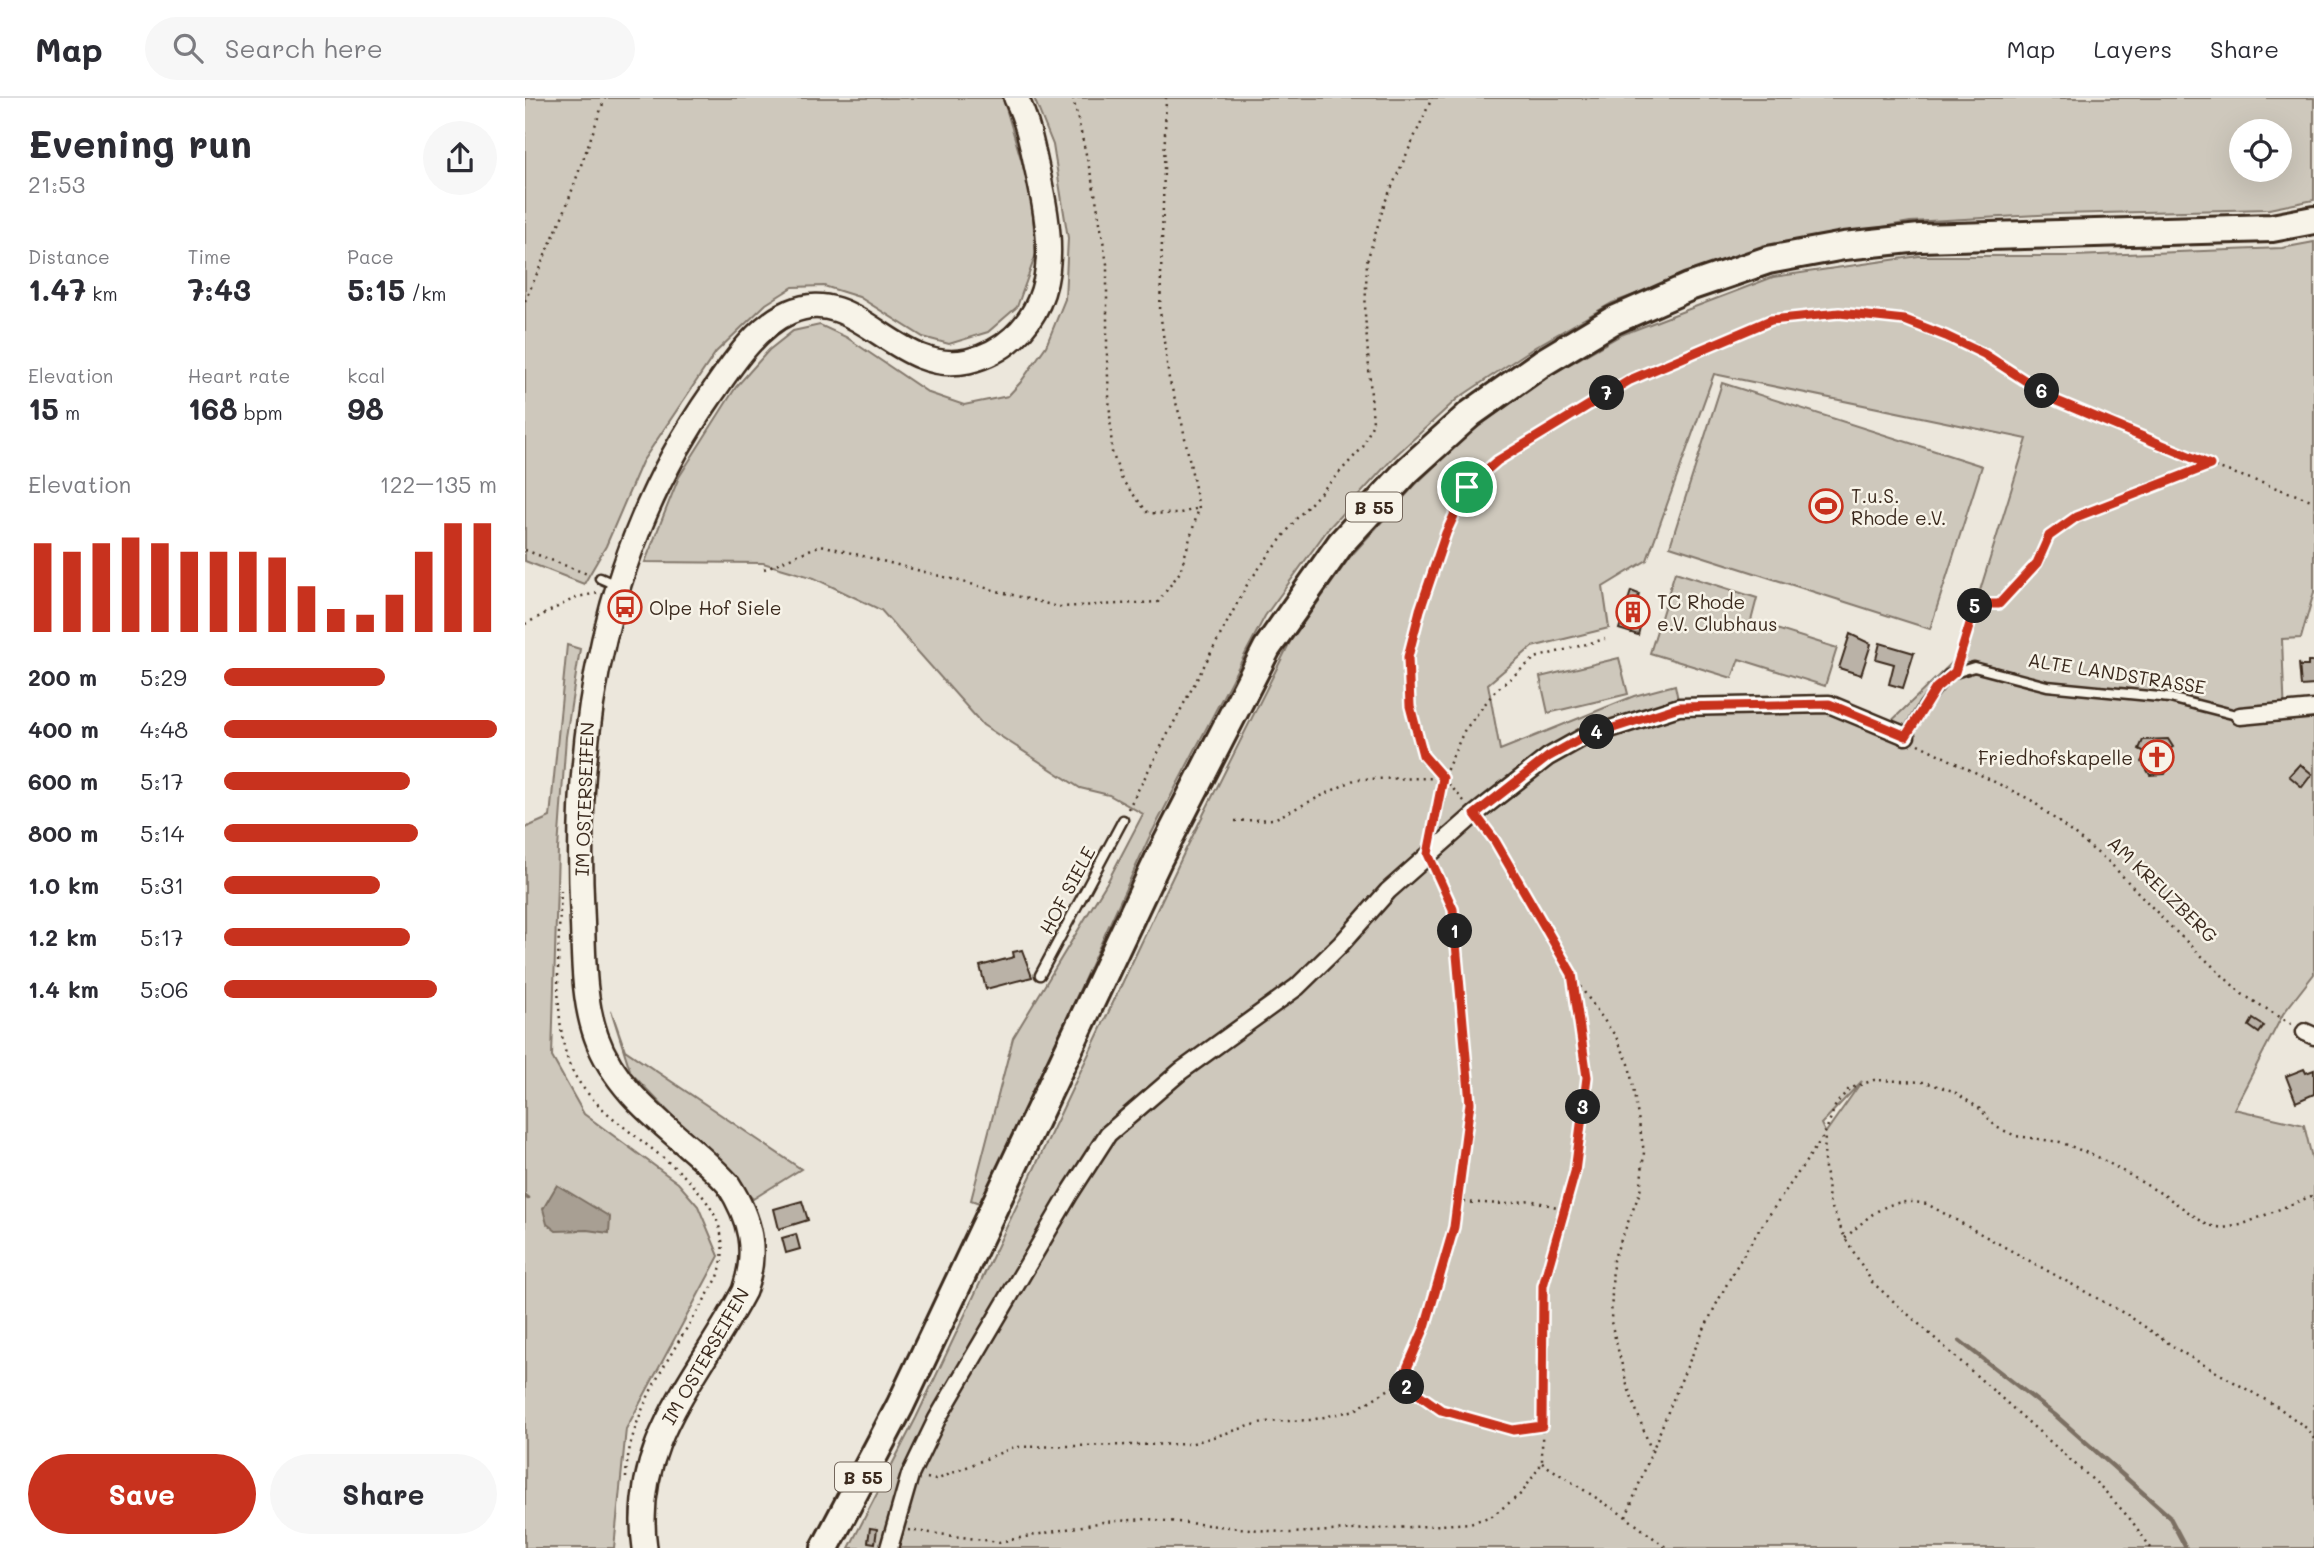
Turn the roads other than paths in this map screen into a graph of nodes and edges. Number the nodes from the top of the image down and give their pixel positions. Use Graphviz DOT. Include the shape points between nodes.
graph roads {
  1 [pos="1016,98"];
  2 [pos="2314,220"];
  3 [pos="2314,709"];
  4 [pos="2240,716"];
  5 [pos="1906,736"];
  6 [pos="1122,820"];
  7 [pos="1040,975"];
  8 [pos="643,1548"];
  9 [pos="825,1548"];
  10 [pos="889,1548"];
  1 -- 8 [label="street, IM OSTERSEIFEN" via="1030,138 1049,238 1047,282 1029,322 991,353 938,363 906,351 835,308 800,308 778,318 737,358 688,426 608,582 583,759 581,886 589,1007 603,1054 622,1084 728,1184 741,1205 753,1242 744,1291 666,1422 651,1456 643,1498"];
  2 -- 9 [label="main road, B 55" via="2272,228 1920,238 1768,260 1689,286 1612,321 1470,414 1408,470 1341,542 1267,648 1159,858 900,1406"];
  3 -- 4 [label="street, ALTE LANDSTRASSE"];
  4 -- 5 [label="lane, ALTE LANDSTRASSE" via="2170,698 2047,685 1974,667 1955,672 1936,688"];
  5 -- 10 [label="street" via="1829,704 1679,707 1582,738 1548,757 1475,814 1388,891 1297,987 1191,1064 1108,1134 937,1419 910,1475"];
  6 -- 7 [label="lane, HOF SIELE"];
}
